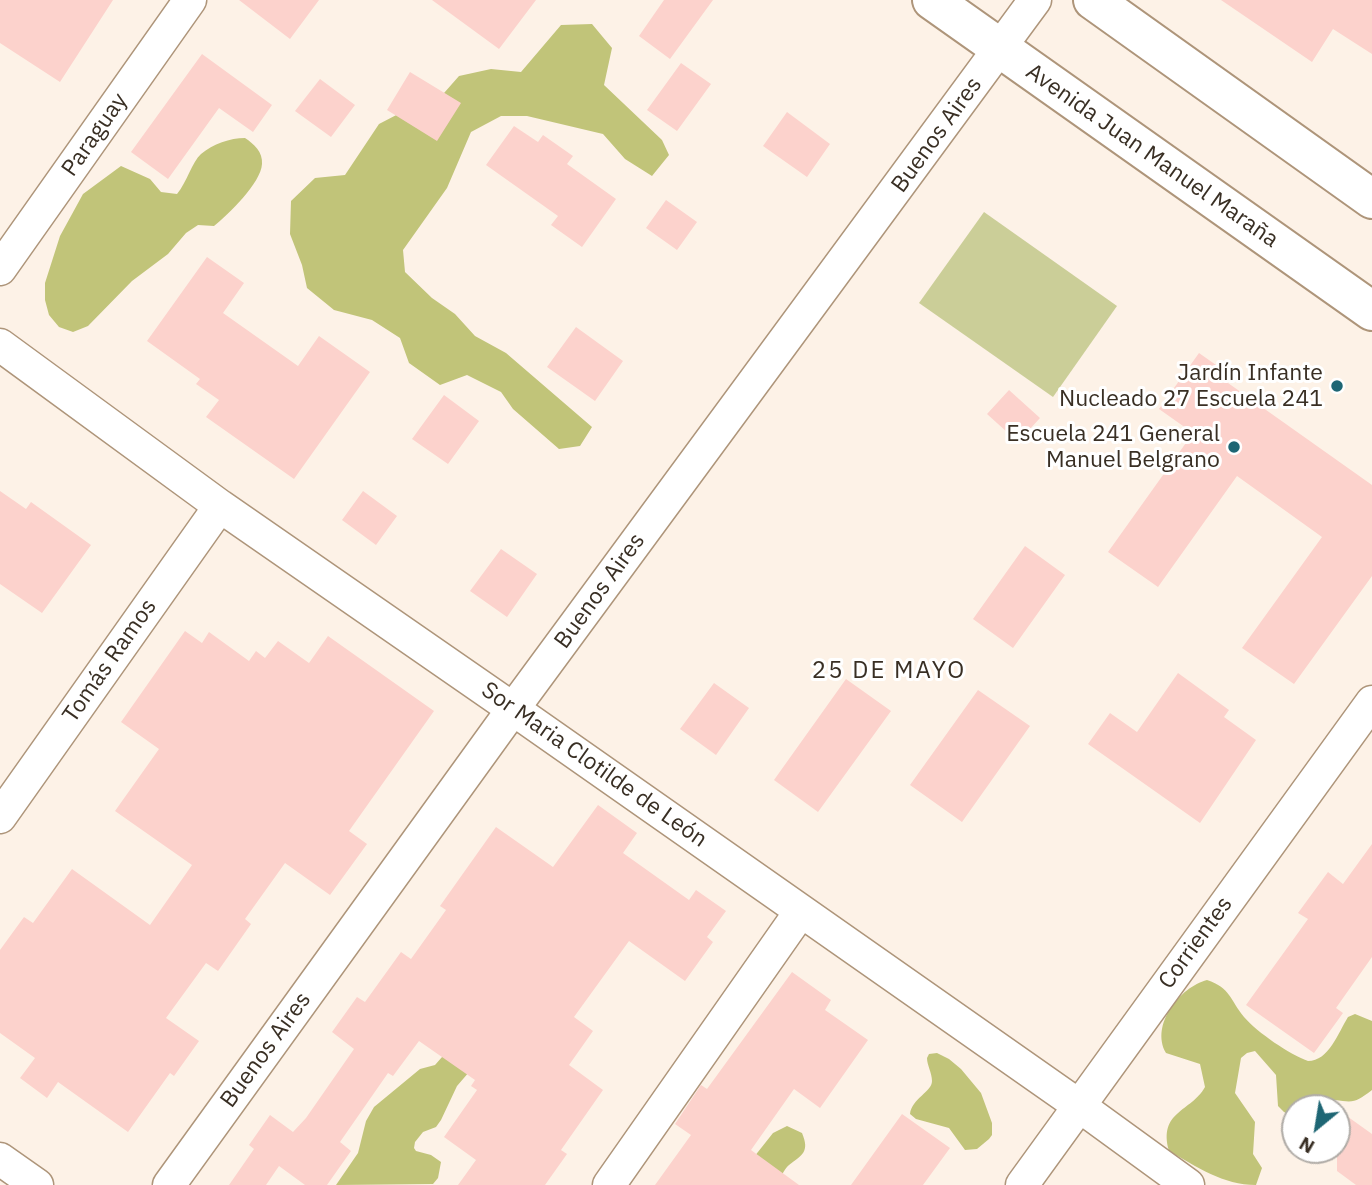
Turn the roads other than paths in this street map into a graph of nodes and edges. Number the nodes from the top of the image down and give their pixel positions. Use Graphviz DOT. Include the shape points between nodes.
graph roads {
  1 [pos="190,0"];
  2 [pos="933,0"];
  3 [pos="1035,0"];
  4 [pos="1093,0"];
  5 [pos="1001,49"];
  6 [pos="1372,199"];
  7 [pos="0,269"];
  8 [pos="1372,312"];
  9 [pos="0,345"];
  10 [pos="220,506"];
  11 [pos="1372,702"];
  12 [pos="513,709"];
  13 [pos="0,817"];
  14 [pos="801,911"];
  15 [pos="1078,1105"];
  16 [pos="0,1159"];
  17 [pos="37,1185"];
  18 [pos="169,1185"];
  19 [pos="609,1185"];
  20 [pos="1021,1185"];
  21 [pos="1188,1185"];
  1 -- 7 [label="street, Paraguay"];
  2 -- 5 [label="street, Avenida Juan Manuel Maraña"];
  3 -- 5 [label="street, Buenos Aires"];
  4 -- 6 [label="street"];
  5 -- 8 [label="street, Avenida Juan Manuel Maraña"];
  5 -- 12 [label="street, Buenos Aires"];
  9 -- 10 [label="street, Sor Maria Clotilde de León"];
  10 -- 12 [label="street, Sor Maria Clotilde de León"];
  10 -- 13 [label="street, Tomás Ramos"];
  11 -- 15 [label="street, Corrientes"];
  12 -- 14 [label="street, Sor Maria Clotilde de León"];
  12 -- 18 [label="street, Buenos Aires"];
  14 -- 15 [label="street, Sor Maria Clotilde de León"];
  14 -- 19 [label="street"];
  15 -- 20 [label="street, Corrientes"];
  15 -- 21 [label="street, Sor Maria Clotilde de León"];
  16 -- 17 [label="street"];
}
